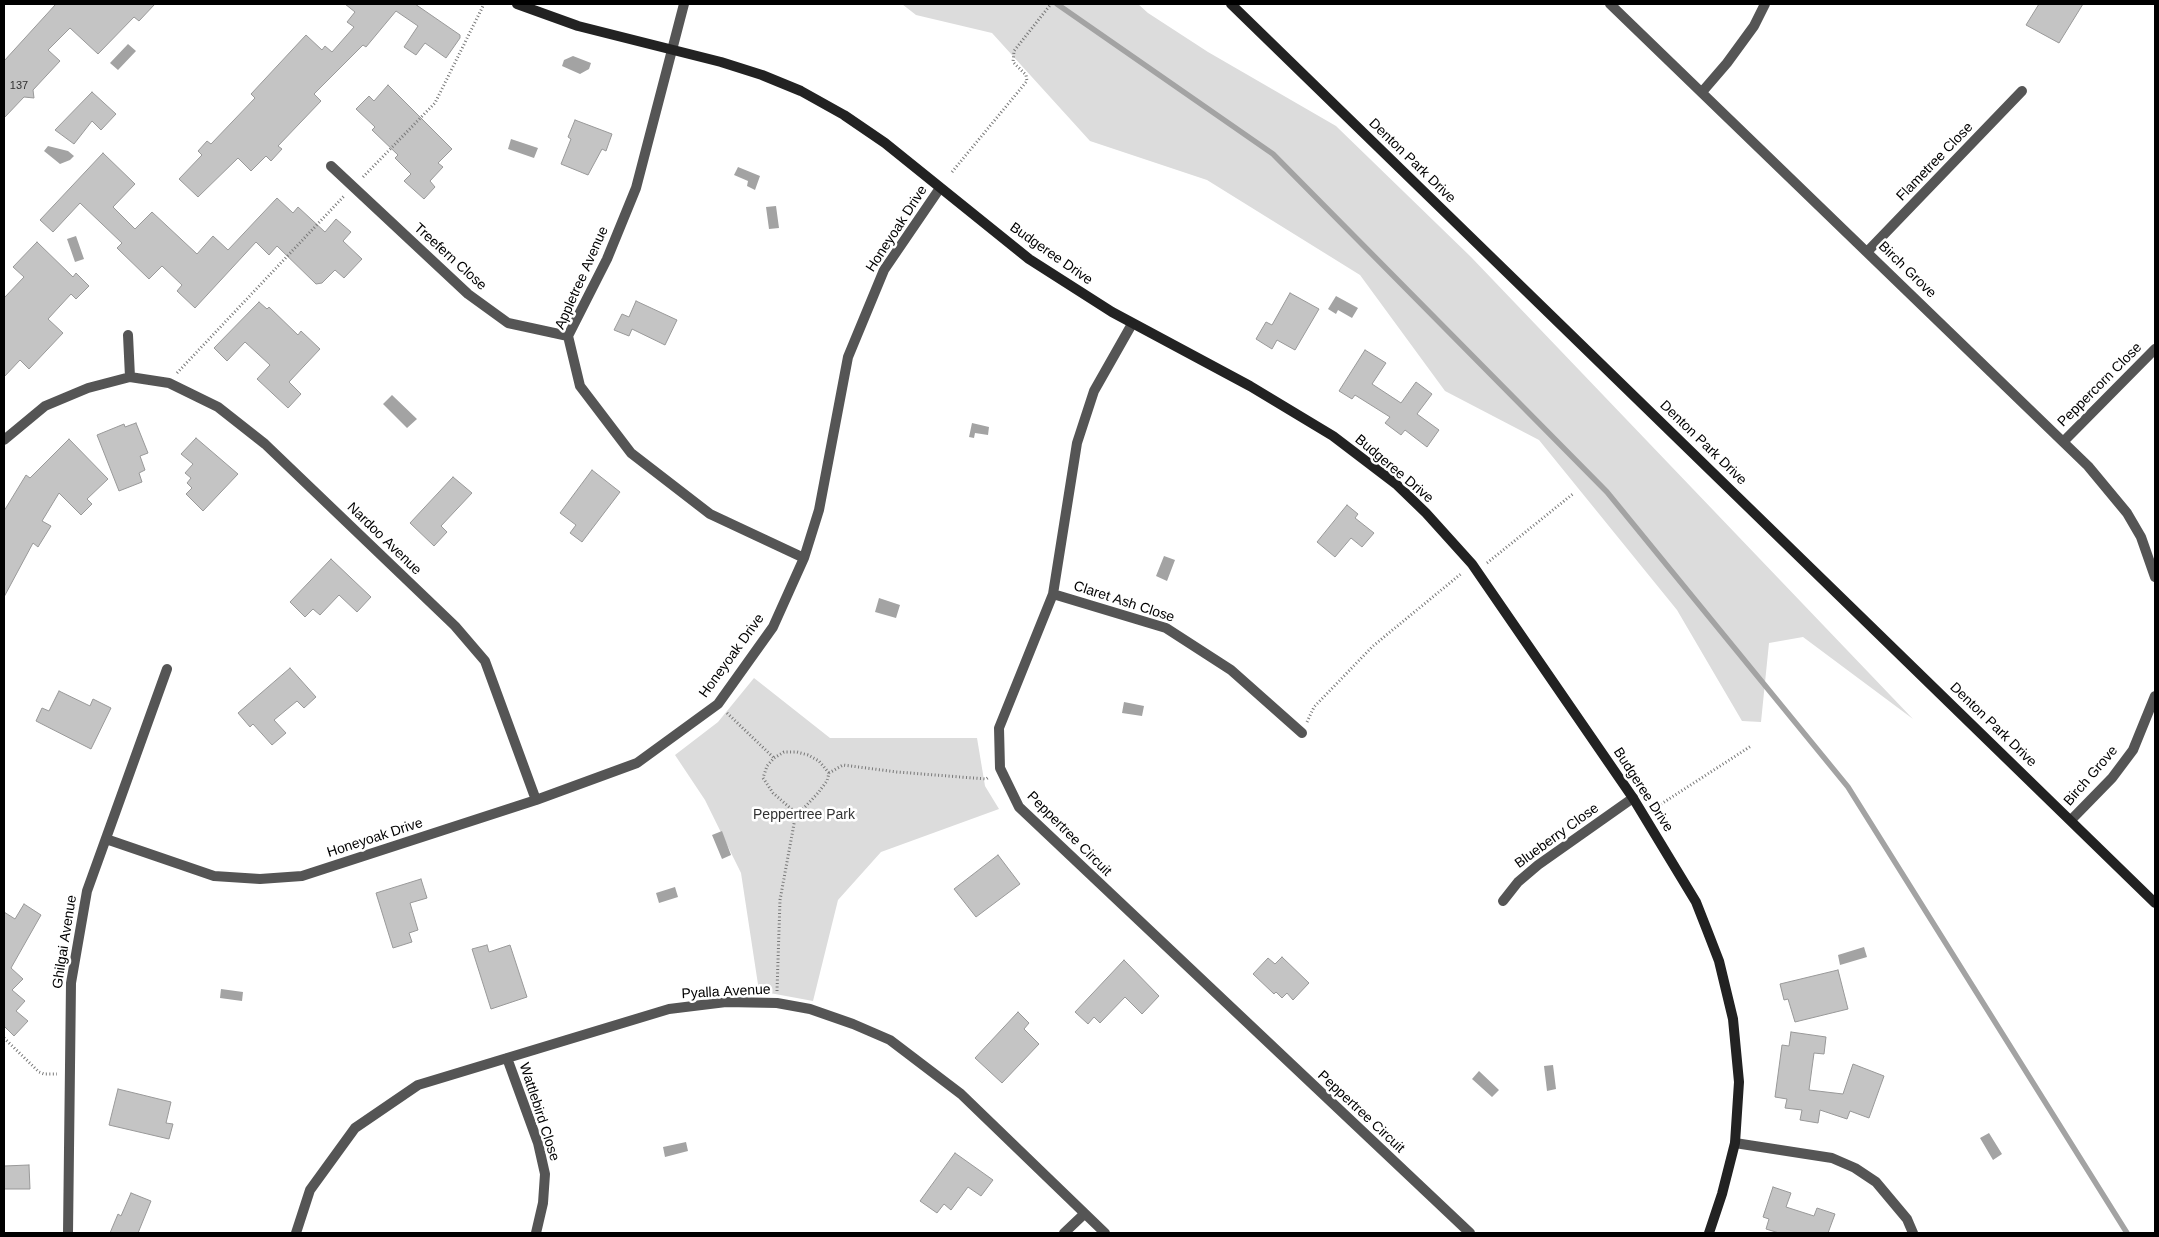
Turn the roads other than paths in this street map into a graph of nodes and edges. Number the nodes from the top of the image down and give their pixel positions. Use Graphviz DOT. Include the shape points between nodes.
graph roads {
  1 [pos="516,4"];
  2 [pos="684,4"];
  3 [pos="1231,4"];
  4 [pos="1610,4"];
  5 [pos="1765,4"];
  6 [pos="672,50"];
  7 [pos="2022,91"];
  8 [pos="1702,92"];
  9 [pos="330,166"];
  10 [pos="940,188"];
  11 [pos="1867,252"];
  12 [pos="1132,324"];
  13 [pos="128,335"];
  14 [pos="568,336"];
  15 [pos="2155,349"];
  16 [pos="130,376"];
  17 [pos="4,440"];
  18 [pos="2064,441"];
  19 [pos="804,558"];
  20 [pos="2155,577"];
  21 [pos="1053,594"];
  22 [pos="166,669"];
  23 [pos="2155,696"];
  24 [pos="1302,733"];
  25 [pos="1633,798"];
  26 [pos="536,800"];
  27 [pos="2071,820"];
  28 [pos="106,839"];
  29 [pos="1503,901"];
  30 [pos="2155,903"];
  31 [pos="507,1058"];
  32 [pos="1735,1143"];
  33 [pos="1084,1214"];
  34 [pos="68,1233"];
  35 [pos="296,1233"];
  36 [pos="536,1233"];
  37 [pos="1064,1233"];
  38 [pos="1105,1233"];
  39 [pos="1470,1233"];
  40 [pos="1709,1233"];
  41 [pos="1913,1233"];
  1 -- 6 [label="street, Budgeree Drive" via="578,26"];
  2 -- 6 [label="street"];
  3 -- 27 [label="street, Denton Park Drive"];
  4 -- 8 [label="street, Birch Grove"];
  5 -- 8 [label="street" via="1754,26"];
  6 -- 10 [label="street, Budgeree Drive" via="762,75 801,91 885,143"];
  6 -- 14 [label="street, Appletree Avenue" via="636,188 607,259"];
  7 -- 11 [label="street, Flametree Close"];
  8 -- 11 [label="street, Birch Grove"];
  9 -- 14 [label="street, Treefern Close" via="468,294 508,323"];
  10 -- 12 [label="street, Budgeree Drive" via="1030,259"];
  10 -- 19 [label="street, Honeyoak Drive" via="884,270 848,357 819,510"];
  11 -- 18 [label="street, Birch Grove"];
  12 -- 21 [label="street, Peppertree Circuit" via="1094,390 1077,443"];
  12 -- 25 [label="street, Budgeree Drive" via="1250,386 1333,436 1396,484 1474,568"];
  13 -- 16 [label="street"];
  14 -- 19 [label="street, Appletree Avenue" via="580,386 631,453 710,514"];
  15 -- 18 [label="street, Peppercorn Close"];
  16 -- 17 [label="street, Nardoo Avenue" via="88,388 45,406"];
  16 -- 26 [label="street, Nardoo Avenue" via="169,383 218,407 265,444 455,626 485,661"];
  18 -- 20 [label="street, Birch Grove" via="2126,512 2141,537"];
  19 -- 26 [label="street, Honeyoak Drive" via="773,627 718,704 637,763"];
  21 -- 24 [label="street, Claret Ash Close" via="1166,628 1231,670"];
  21 -- 39 [label="street, Peppertree Circuit" via="999,728 1000,768 1019,807"];
  22 -- 28 [label="street, Ghilgai Avenue"];
  23 -- 27 [label="street, Birch Grove" via="2132,750 2112,778"];
  25 -- 29 [label="street, Blueberry Close" via="1538,864"];
  25 -- 32 [label="street, Budgeree Drive" via="1696,902 1719,961 1733,1020 1739,1082"];
  26 -- 28 [label="street, Honeyoak Drive" via="302,876 260,879 214,876"];
  27 -- 30 [label="street, Denton Park Drive"];
  28 -- 34 [label="street, Ghilgai Avenue" via="87,891 71,983"];
  31 -- 33 [label="street, Pyalla Avenue" via="669,1008 726,1002 777,1003 810,1009 890,1040 961,1094"];
  31 -- 35 [label="street, Pyalla Avenue" via="418,1085 355,1128 310,1190"];
  31 -- 36 [label="street, Wattlebird Close" via="538,1142 545,1174"];
  32 -- 40 [label="street, Budgeree Drive"];
  32 -- 41 [label="street" via="1832,1158 1855,1168 1876,1182 1907,1220"];
  33 -- 37 [label="street"];
  33 -- 38 [label="street, Pyalla Avenue"];
}
